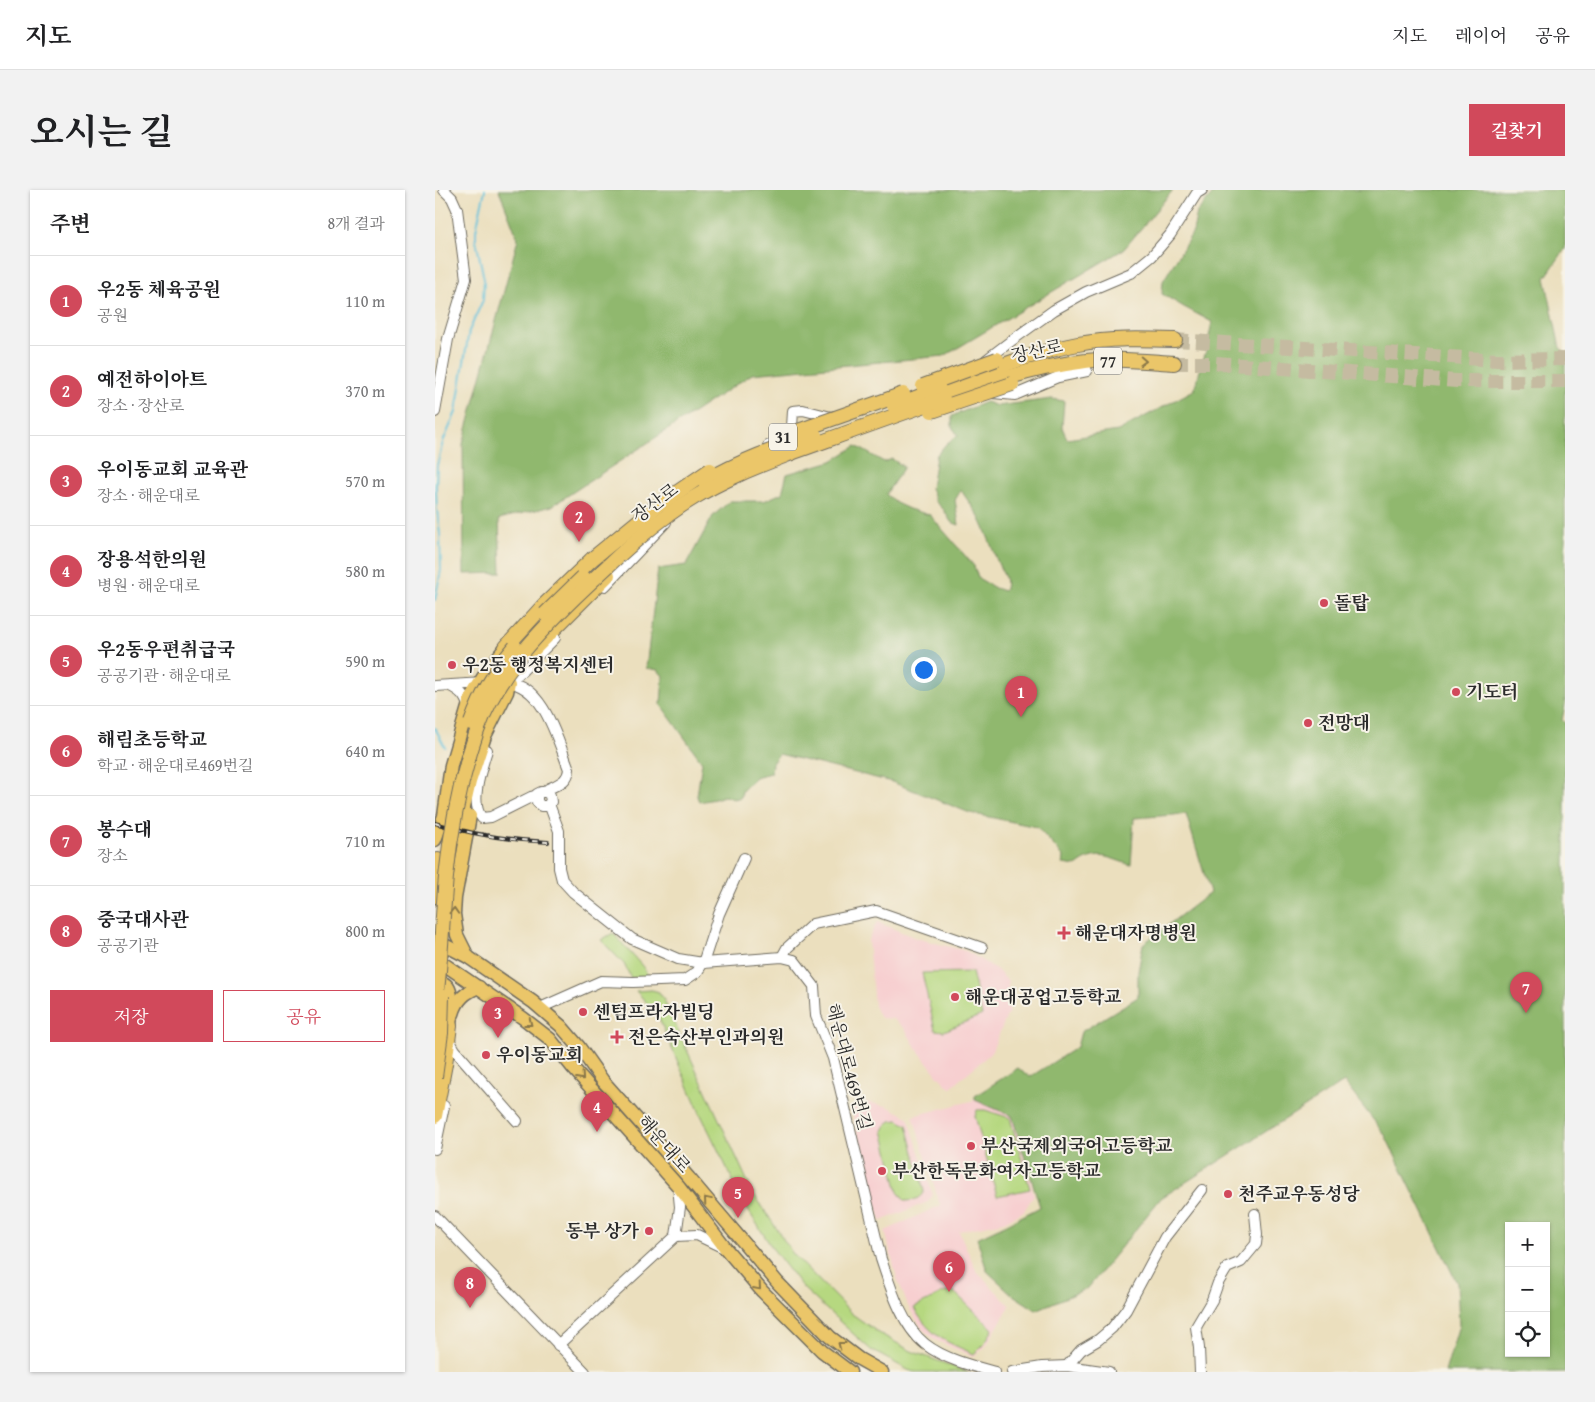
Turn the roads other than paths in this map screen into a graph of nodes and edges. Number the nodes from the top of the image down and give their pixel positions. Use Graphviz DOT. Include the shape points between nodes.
graph roads {
  1 [pos="444,190"];
  2 [pos="1202,190"];
  3 [pos="1175,340"];
  4 [pos="1080,344"];
  5 [pos="1175,363"];
  6 [pos="1042,368"];
  7 [pos="1087,371"];
  8 [pos="883,406"];
  9 [pos="435,412"];
  10 [pos="889,422"];
  11 [pos="668,504"];
  12 [pos="675,513"];
  13 [pos="506,647"];
  14 [pos="509,682"];
  15 [pos="480,684"];
  16 [pos="435,686"];
  17 [pos="450,686"];
  18 [pos="501,704"];
  19 [pos="468,706"];
  20 [pos="477,764"];
  21 [pos="541,794"];
  22 [pos="447,797"];
  23 [pos="435,822"];
  24 [pos="435,840"];
  25 [pos="465,844"];
  26 [pos="743,858"];
  27 [pos="437,866"];
  28 [pos="435,882"];
  29 [pos="435,897"];
  30 [pos="435,907"];
  31 [pos="435,940"];
  32 [pos="982,948"];
  33 [pos="468,957"];
  34 [pos="783,957"];
  35 [pos="435,958"];
  36 [pos="703,963"];
  37 [pos="437,981"];
  38 [pos="479,987"];
  39 [pos="435,1008"];
  40 [pos="540,1008"];
  41 [pos="450,1026"];
  42 [pos="451,1043"];
  43 [pos="435,1077"];
  44 [pos="435,1116"];
  45 [pos="517,1121"];
  46 [pos="435,1149"];
  47 [pos="678,1186"];
  48 [pos="1202,1190"];
  49 [pos="1255,1214"];
  50 [pos="435,1216"];
  51 [pos="676,1236"];
  52 [pos="726,1249"];
  53 [pos="558,1345"];
  54 [pos="859,1359"];
  55 [pos="1067,1366"];
  56 [pos="585,1372"];
  57 [pos="849,1372"];
  58 [pos="881,1372"];
  59 [pos="995,1372"];
  60 [pos="1012,1372"];
  61 [pos="1109,1372"];
  62 [pos="1200,1372"];
  1 -- 9 [label="street" via="457,209 466,279 448,339"];
  2 -- 8 [label="street" via="1170,235 1131,273 1054,310 971,372"];
  3 -- 4 [label="highway, 장산로 / 77"];
  4 -- 13 [label="highway, 31, bridge" via="1047,346 997,359 758,445 714,468 665,500 592,558"];
  4 -- 27 [label="highway, 장산로, bridge" via="1016,360 764,453 725,470 656,514 561,598 501,663 478,704 465,741"];
  6 -- 5 [label="highway, 장산로 / 77, one-way" via="1081,361"];
  6 -- 14 [label="highway, bridge" via="1012,384 875,430 785,465 679,514 607,575 534,648"];
  6 -- 37 [label="highway, 장산로 / 77, bridge" via="867,425 721,483 645,532 556,616 512,664 477,732 451,839"];
  7 -- 10 [label="street" via="1058,377 1015,395 982,392"];
  8 -- 10 [label="street"];
  8 -- 11 [label="street" via="831,417 803,410 793,411 792,428 778,442 714,471"];
  10 -- 12 [label="street" via="724,487"];
  11 -- 12 [label="street"];
  11 -- 15 [label="street" via="630,525 589,554 525,617 489,662"];
  12 -- 14 [label="street"];
  13 -- 15 [label="main road, 31"];
  14 -- 15 [label="street"];
  14 -- 18 [label="main road"];
  14 -- 21 [label="street" via="534,695 543,707 569,769 566,780"];
  15 -- 17 [label="street"];
  15 -- 19 [label="main road, 31"];
  16 -- 17 [label="street"];
  17 -- 19 [label="street" via="460,691"];
  18 -- 20 [label="main road" via="485,736"];
  18 -- 21 [label="street" via="477,787 479,815 491,817"];
  19 -- 22 [label="main road, 31" via="453,756"];
  20 -- 25 [label="main road"];
  20 -- 28 [label="main road" via="451,853"];
  21 -- 36 [label="street" via="537,802 545,805 559,831 559,868 566,885 632,939 678,959"];
  22 -- 23 [label="main road"];
  22 -- 24 [label="main road, 31"];
  25 -- 29 [label="main road" via="451,874"];
  33 -- 25 [label="main road, one-way" via="454,924"];
  26 -- 36 [label="street"];
  27 -- 30 [label="highway, 장산로"];
  31 -- 33 [label="main road, 해운대로"];
  32 -- 34 [label="street" via="877,911 813,924 787,948"];
  33 -- 40 [label="main road, 해운대로"];
  34 -- 36 [label="street"];
  34 -- 59 [label="street, 해운대로469번길" via="794,960 814,986 816,1016 833,1058 881,1259 905,1318 924,1343 937,1351"];
  35 -- 38 [label="main road, 해운대로"];
  36 -- 40 [label="street" via="685,980 601,981"];
  37 -- 39 [label="highway, bridge"];
  37 -- 41 [label="main road" via="448,986 450,992"];
  37 -- 43 [label="highway, bridge" via="443,992"];
  38 -- 41 [label="main road" via="460,999 454,1008"];
  38 -- 47 [label="main road, 해운대로, one-way" via="550,1039"];
  54 -- 40 [label="main road, 해운대로, one-way" via="830,1337 778,1283 603,1082 561,1026"];
  41 -- 42 [label="street"];
  41 -- 44 [label="highway"];
  42 -- 45 [label="street"];
  42 -- 46 [label="street" via="452,1065"];
  47 -- 51 [label="street" via="680,1207"];
  47 -- 52 [label="main road, 해운대로"];
  48 -- 55 [label="street" via="1165,1237 1126,1310 1112,1328 1081,1350"];
  49 -- 62 [label="street" via="1256,1244 1241,1262 1227,1268 1196,1327"];
  50 -- 53 [label="street"];
  51 -- 52 [label="street" via="697,1236"];
  51 -- 53 [label="street"];
  52 -- 57 [label="main road, 해운대로, one-way" via="799,1330"];
  53 -- 56 [label="street"];
  54 -- 57 [label="street"];
  54 -- 58 [label="main road, 해운대로"];
  55 -- 60 [label="street"];
  55 -- 61 [label="street"];
}
